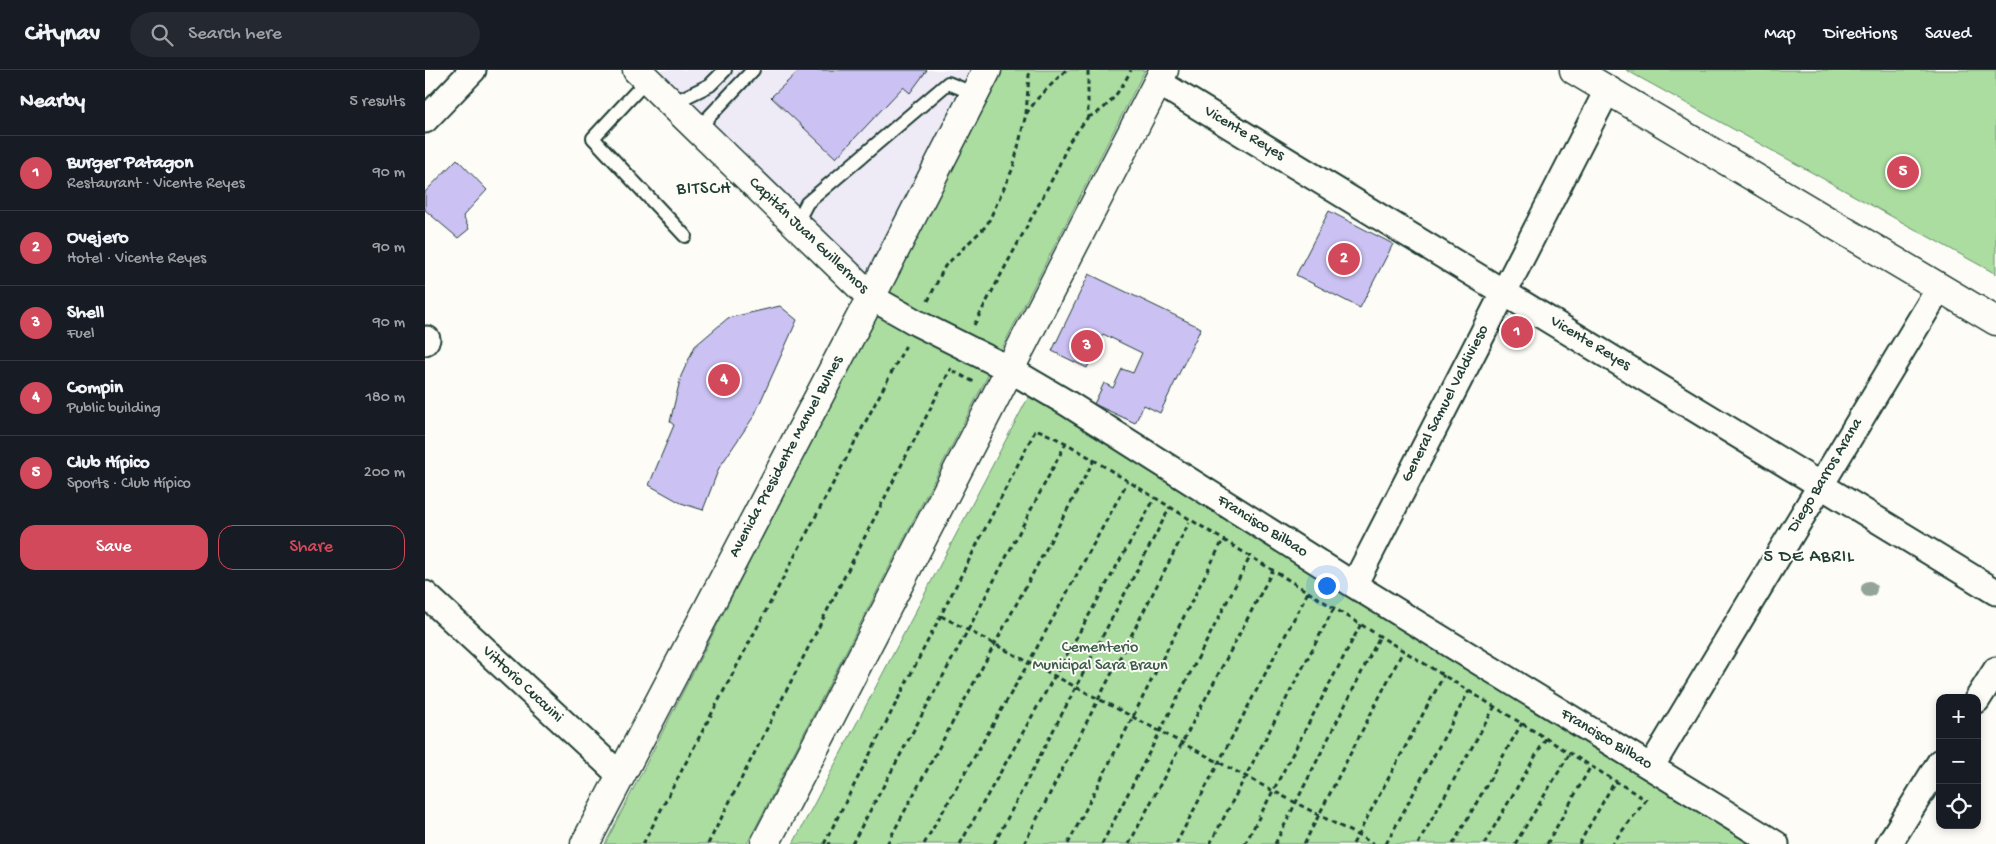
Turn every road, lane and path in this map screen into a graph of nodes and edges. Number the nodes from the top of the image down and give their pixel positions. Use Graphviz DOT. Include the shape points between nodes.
graph roads {
  1 [pos="473,70"];
  2 [pos="725,70"];
  3 [pos="753,70"];
  4 [pos="987,70"];
  5 [pos="1031,70"];
  6 [pos="1066,70"];
  7 [pos="1088,70"];
  8 [pos="1131,70"];
  9 [pos="1574,70"];
  10 [pos="642,75"];
  11 [pos="1161,76"];
  12 [pos="1608,89"];
  13 [pos="975,94"];
  14 [pos="671,104"];
  15 [pos="1026,114"];
  16 [pos="1088,117"];
  17 [pos="425,120"];
  18 [pos="705,137"];
  19 [pos="795,224"];
  20 [pos="685,236"];
  21 [pos="1940,287"];
  22 [pos="1504,292"];
  23 [pos="871,297"];
  24 [pos="1996,321"];
  25 [pos="917,323"];
  26 [pos="963,345"];
  27 [pos="1009,369"];
  28 [pos="1066,443"];
  29 [pos="1094,460"];
  30 [pos="1128,482"];
  31 [pos="1821,485"];
  32 [pos="1155,498"];
  33 [pos="1170,507"];
  34 [pos="1189,523"];
  35 [pos="1223,540"];
  36 [pos="1250,557"];
  37 [pos="1273,570"];
  38 [pos="1354,585"];
  39 [pos="1308,592"];
  40 [pos="1996,592"];
  41 [pos="425,594"];
  42 [pos="1334,608"];
  43 [pos="941,616"];
  44 [pos="1361,624"];
  45 [pos="968,630"];
  46 [pos="1380,636"];
  47 [pos="994,644"];
  48 [pos="1403,650"];
  49 [pos="1029,662"];
  50 [pos="1996,670"];
  51 [pos="1444,675"];
  52 [pos="1055,676"];
  53 [pos="1077,687"];
  54 [pos="1469,691"];
  55 [pos="1981,694"];
  56 [pos="1099,699"];
  57 [pos="1495,706"];
  58 [pos="1133,717"];
  59 [pos="1523,723"];
  60 [pos="1160,731"];
  61 [pos="1546,738"];
  62 [pos="1182,743"];
  63 [pos="1570,753"];
  64 [pos="1219,762"];
  65 [pos="1591,766"];
  66 [pos="1651,768"];
  67 [pos="1936,768"];
  68 [pos="620,775"];
  69 [pos="1245,776"];
  70 [pos="1615,781"];
  71 [pos="1273,790"];
  72 [pos="1296,803"];
  73 [pos="1319,815"];
  74 [pos="1358,836"];
  75 [pos="585,844"];
  76 [pos="643,844"];
  77 [pos="708,844"];
  78 [pos="765,844"];
  79 [pos="827,844"];
  80 [pos="852,844"];
  81 [pos="887,844"];
  82 [pos="924,844"];
  83 [pos="960,844"];
  84 [pos="994,844"];
  85 [pos="1023,844"];
  86 [pos="1068,844"];
  87 [pos="1101,844"];
  88 [pos="1129,844"];
  89 [pos="1176,844"];
  90 [pos="1210,844"];
  91 [pos="1245,844"];
  92 [pos="1275,844"];
  93 [pos="1304,844"];
  94 [pos="1353,844"];
  95 [pos="1374,844"];
  96 [pos="1386,844"];
  97 [pos="1418,844"];
  98 [pos="1453,844"];
  99 [pos="1484,844"];
  100 [pos="1515,844"];
  101 [pos="1547,844"];
  102 [pos="1579,844"];
  103 [pos="1612,844"];
  104 [pos="1776,844"];
  105 [pos="1889,844"];
  1 -- 17 [label="street"];
  2 -- 14 [label="lane" via="710,84"];
  3 -- 18 [label="lane" via="706,120"];
  4 -- 13 [label="main road, Avenida Presidente Manuel Bulnes"];
  5 -- 15 [label="path"];
  6 -- 15 [label="path"];
  7 -- 16 [label="path"];
  8 -- 16 [label="path" via="1124,84 1098,114"];
  9 -- 12 [label="main road"];
  10 -- 14 [label="main road, Capitán Juan Guillermos"];
  10 -- 20 [label="lane" via="593,138"];
  11 -- 22 [label="street, Vicente Reyes"];
  11 -- 27 [label="main road"];
  12 -- 21 [label="main road"];
  12 -- 22 [label="street, General Samuel Valdivieso"];
  13 -- 19 [label="lane" via="948,83 807,203"];
  13 -- 23 [label="main road, Avenida Presidente Manuel Bulnes"];
  14 -- 18 [label="main road, Capitán Juan Guillermos"];
  15 -- 25 [label="path" via="1013,168 987,225 945,266"];
  16 -- 26 [label="path" via="1069,142"];
  18 -- 19 [label="main road, Capitán Juan Guillermos"];
  19 -- 23 [label="main road, Capitán Juan Guillermos"];
  21 -- 24 [label="main road"];
  21 -- 31 [label="street, Diego Barros Arana"];
  22 -- 31 [label="street, Vicente Reyes"];
  22 -- 38 [label="street, General Samuel Valdivieso"];
  23 -- 25 [label="street, Francisco Bilbao"];
  23 -- 68 [label="main road, Avenida Presidente Manuel Bulnes"];
  25 -- 26 [label="street, Francisco Bilbao"];
  25 -- 76 [label="path"];
  26 -- 27 [label="street, Francisco Bilbao"];
  26 -- 77 [label="path"];
  27 -- 38 [label="street, Francisco Bilbao"];
  27 -- 78 [label="main road"];
  28 -- 29 [label="path"];
  28 -- 43 [label="path" via="1036,429"];
  28 -- 45 [label="path"];
  29 -- 30 [label="path"];
  29 -- 47 [label="path"];
  30 -- 32 [label="path"];
  30 -- 49 [label="path"];
  31 -- 40 [label="street, Vicente Reyes"];
  31 -- 66 [label="street, Diego Barros Arana"];
  32 -- 33 [label="path"];
  32 -- 52 [label="path"];
  33 -- 35 [label="path"];
  33 -- 53 [label="path"];
  34 -- 56 [label="path"];
  35 -- 36 [label="path"];
  35 -- 58 [label="path"];
  36 -- 37 [label="path"];
  36 -- 60 [label="path"];
  37 -- 39 [label="path"];
  37 -- 62 [label="path"];
  38 -- 66 [label="street, Francisco Bilbao"];
  39 -- 42 [label="path"];
  39 -- 64 [label="path"];
  41 -- 68 [label="street, Vittorio Cuccuini"];
  42 -- 44 [label="path"];
  42 -- 69 [label="path"];
  43 -- 45 [label="path"];
  43 -- 79 [label="path"];
  44 -- 46 [label="path"];
  44 -- 71 [label="path"];
  45 -- 47 [label="path"];
  45 -- 80 [label="path"];
  46 -- 48 [label="path"];
  46 -- 72 [label="path"];
  47 -- 49 [label="path"];
  47 -- 81 [label="path"];
  48 -- 51 [label="path"];
  48 -- 73 [label="path"];
  49 -- 52 [label="path"];
  49 -- 82 [label="path"];
  50 -- 55 [label="street"];
  51 -- 54 [label="path"];
  51 -- 74 [label="path"];
  52 -- 53 [label="path"];
  52 -- 83 [label="path"];
  53 -- 56 [label="path"];
  53 -- 84 [label="path"];
  54 -- 57 [label="path"];
  54 -- 96 [label="path"];
  56 -- 58 [label="path"];
  56 -- 85 [label="path"];
  57 -- 59 [label="path"];
  57 -- 97 [label="path"];
  58 -- 60 [label="path"];
  58 -- 86 [label="path"];
  59 -- 61 [label="path"];
  59 -- 98 [label="path"];
  60 -- 62 [label="path"];
  60 -- 87 [label="path"];
  61 -- 63 [label="path"];
  61 -- 99 [label="path"];
  62 -- 64 [label="path"];
  62 -- 88 [label="path"];
  63 -- 65 [label="path"];
  63 -- 100 [label="path"];
  64 -- 69 [label="path"];
  64 -- 89 [label="path"];
  65 -- 70 [label="path"];
  65 -- 101 [label="path"];
  66 -- 104 [label="street, Francisco Bilbao"];
  67 -- 105 [label="street"];
  68 -- 75 [label="main road, Avenida Presidente Manuel Bulnes"];
  69 -- 71 [label="path"];
  69 -- 90 [label="path"];
  70 -- 102 [label="path"];
  70 -- 103 [label="path" via="1646,800"];
  71 -- 72 [label="path"];
  71 -- 91 [label="path"];
  72 -- 73 [label="path"];
  72 -- 92 [label="path"];
  73 -- 74 [label="path"];
  73 -- 93 [label="path"];
  74 -- 94 [label="path"];
  74 -- 95 [label="path"];
}
